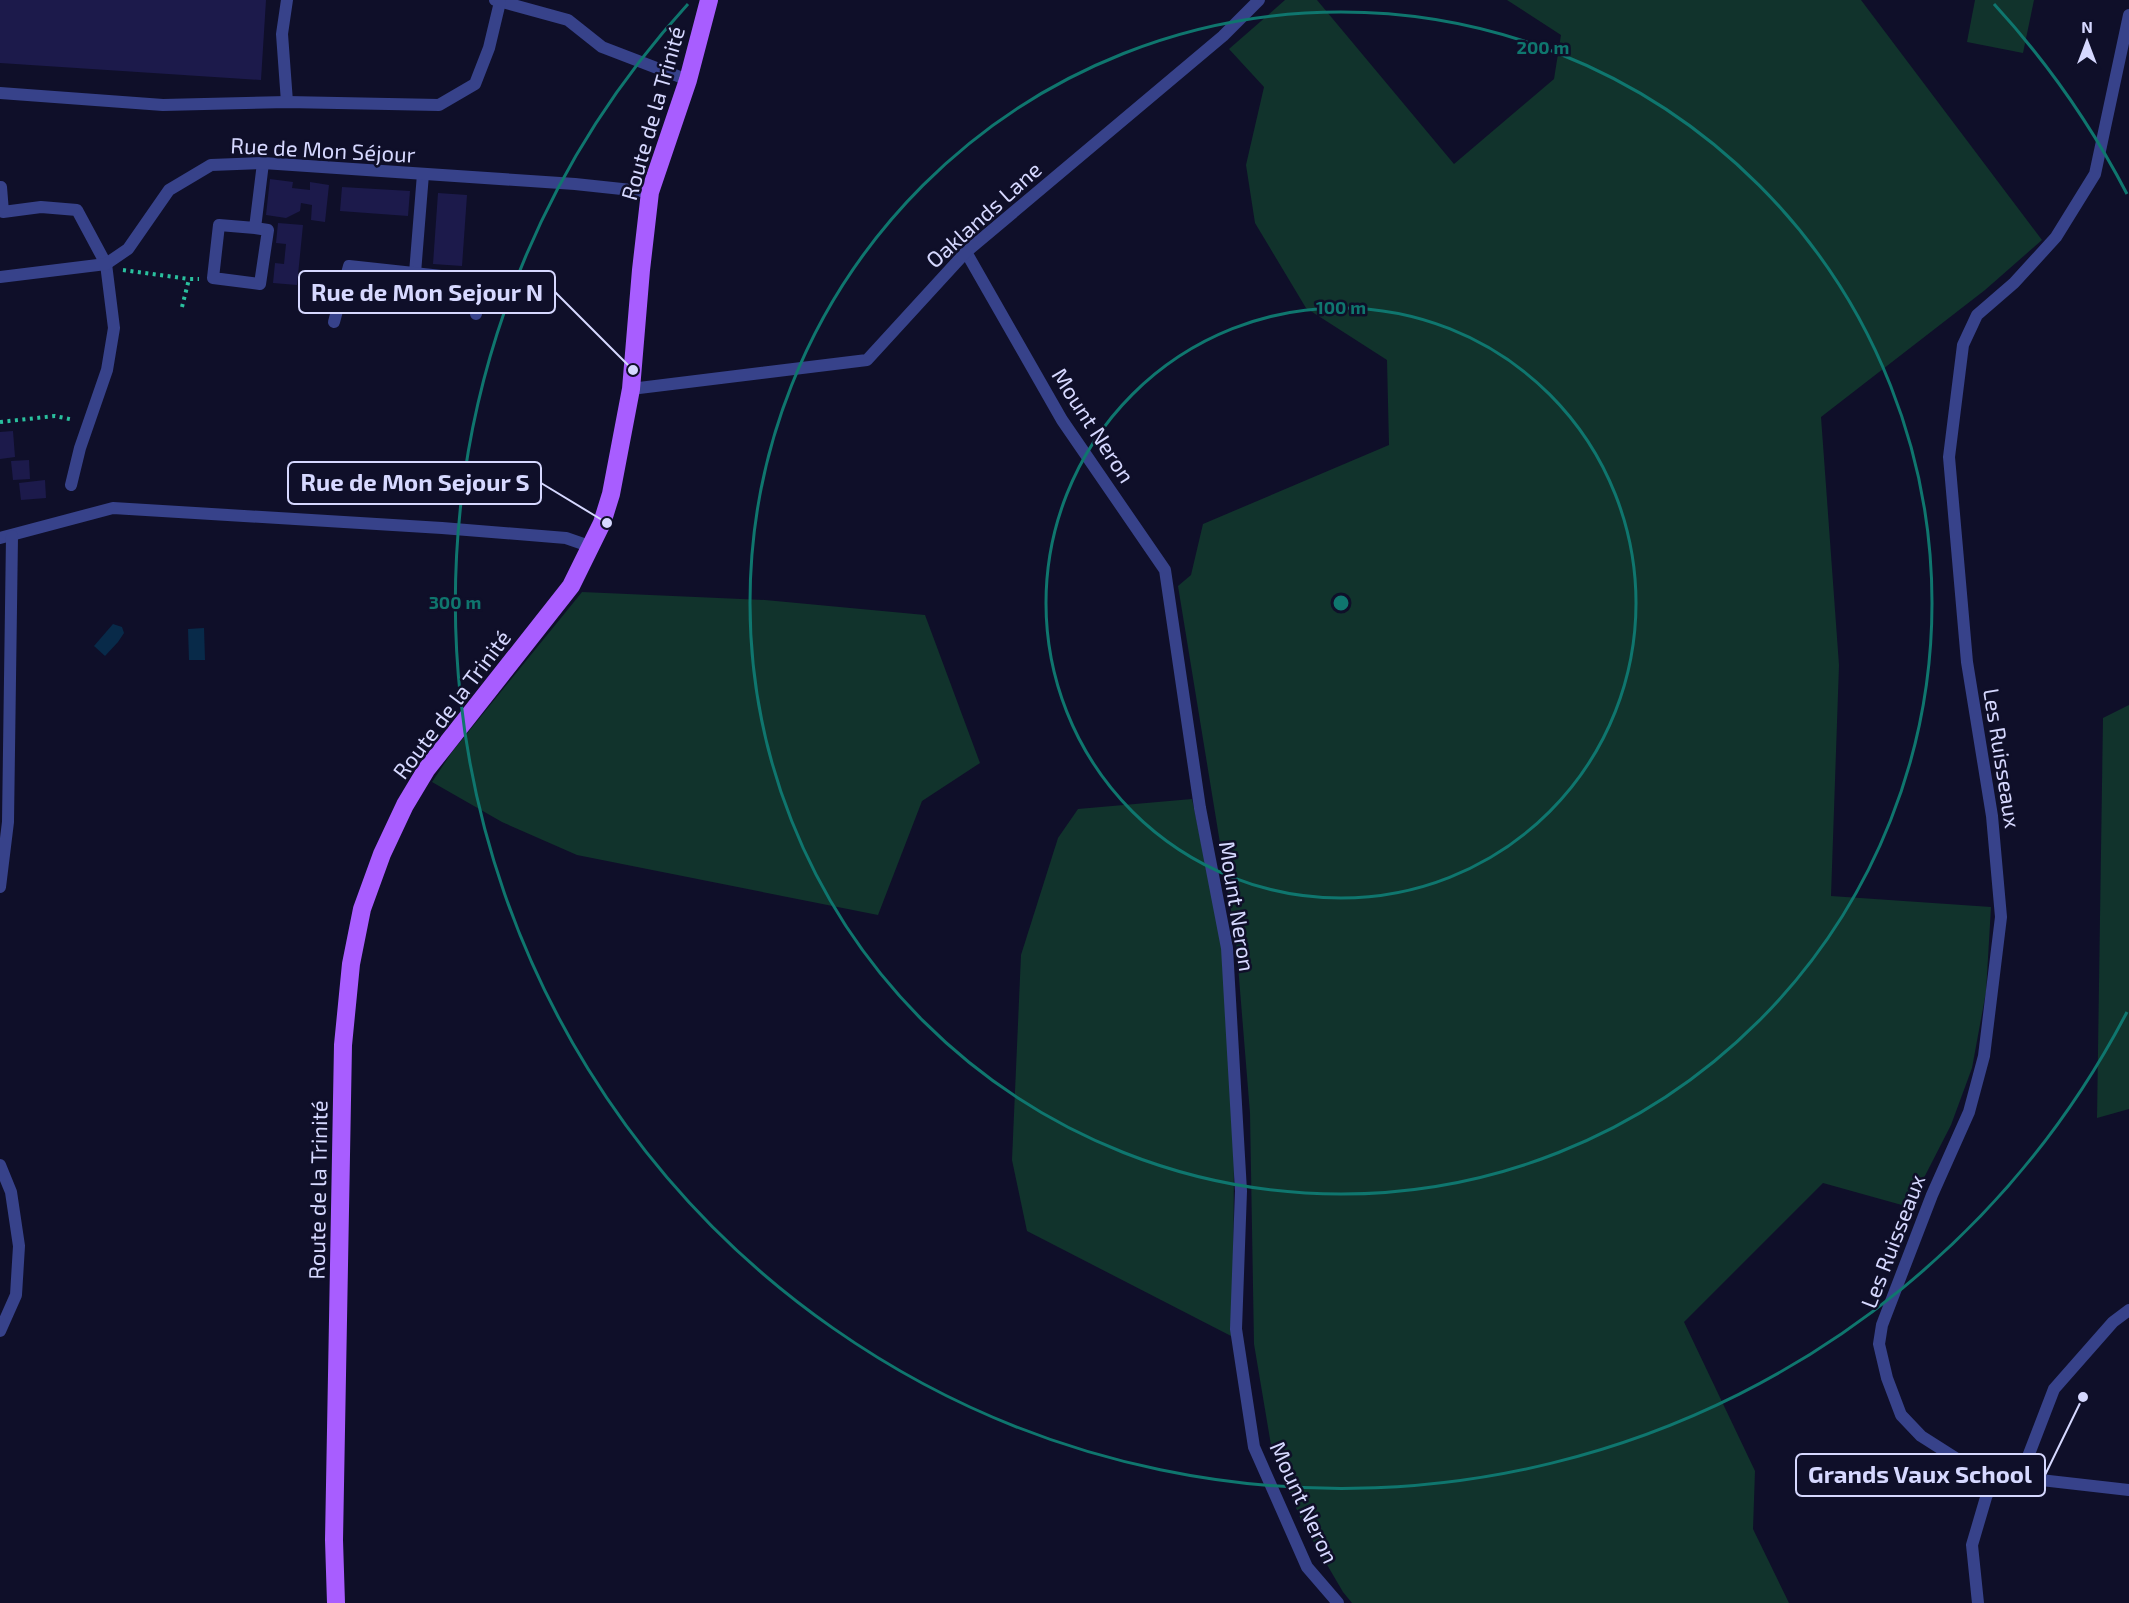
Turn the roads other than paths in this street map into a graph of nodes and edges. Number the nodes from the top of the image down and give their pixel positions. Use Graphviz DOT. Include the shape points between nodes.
graph roads {
  1 [pos="287,0"];
  2 [pos="709,0"];
  3 [pos="1260,0"];
  4 [pos="498,1"];
  5 [pos="2129,15"];
  6 [pos="688,80"];
  7 [pos="0,93"];
  8 [pos="287,102"];
  9 [pos="263,163"];
  10 [pos="423,174"];
  11 [pos="1,187"];
  12 [pos="650,192"];
  13 [pos="255,228"];
  14 [pos="966,252"];
  15 [pos="106,264"];
  16 [pos="415,273"];
  17 [pos="0,277"];
  18 [pos="476,314"];
  19 [pos="334,322"];
  20 [pos="632,389"];
  21 [pos="71,485"];
  22 [pos="6,537"];
  23 [pos="592,547"];
  24 [pos="0,886"];
  25 [pos="0,1165"];
  26 [pos="2129,1310"];
  27 [pos="0,1331"];
  28 [pos="2024,1478"];
  29 [pos="1998,1485"];
  30 [pos="2129,1490"];
  31 [pos="336,1603"];
  32 [pos="1338,1603"];
  33 [pos="1978,1603"];
  1 -- 8 [label="street" via="282,34"];
  2 -- 6 [label="main road, Route de la Trinité"];
  3 -- 14 [label="street, Oaklands Lane" via="1223,36"];
  4 -- 6 [label="street" via="568,20 602,47"];
  4 -- 8 [label="street" via="489,48 475,84 440,105"];
  5 -- 29 [label="street, Les Ruisseaux" via="2095,174 2056,237 2014,283 1977,315 1963,345 1949,457 1967,662 1992,816 2001,917 1984,1056 1970,1112 1932,1195 1882,1325 1879,1344 1900,1415 1922,1436"];
  6 -- 12 [label="main road, Route de la Trinité"];
  7 -- 8 [label="street" via="163,105"];
  9 -- 10 [label="street, Rue de Mon Séjour"];
  9 -- 13 [label="street"];
  9 -- 15 [label="street, Rue de Mon Séjour" via="211,165 169,190 128,249"];
  10 -- 12 [label="street, Rue de Mon Séjour"];
  10 -- 16 [label="street"];
  11 -- 15 [label="street" via="3,212 41,207 78,210"];
  12 -- 20 [label="main road, Route de la Trinité"];
  13 -- 13 [label="street" via="219,225 213,278 260,284 268,230"];
  14 -- 20 [label="street, Oaklands Lane" via="867,360"];
  14 -- 32 [label="street, Mount Neron" via="1062,420 1165,570 1200,808 1227,948 1241,1191 1236,1329 1254,1447 1307,1567"];
  15 -- 17 [label="street, Rue de Mon Séjour"];
  15 -- 21 [label="street" via="114,327 107,370"];
  16 -- 18 [label="street" via="469,279 476,288"];
  16 -- 19 [label="street" via="349,266"];
  20 -- 23 [label="main road, Route de la Trinité" via="611,494"];
  22 -- 23 [label="street" via="113,508 566,538"];
  22 -- 24 [label="street" via="8,822"];
  23 -- 31 [label="main road, Route de la Trinité" via="571,586 545,621 426,770 382,854 362,909 351,964 343,1044"];
  25 -- 27 [label="street" via="11,1192 19,1246 16,1295"];
  26 -- 28 [label="street" via="2054,1389 2024,1467"];
  28 -- 29 [label="street"];
  28 -- 30 [label="street"];
  29 -- 33 [label="street" via="1987,1494 1972,1545"];
}
